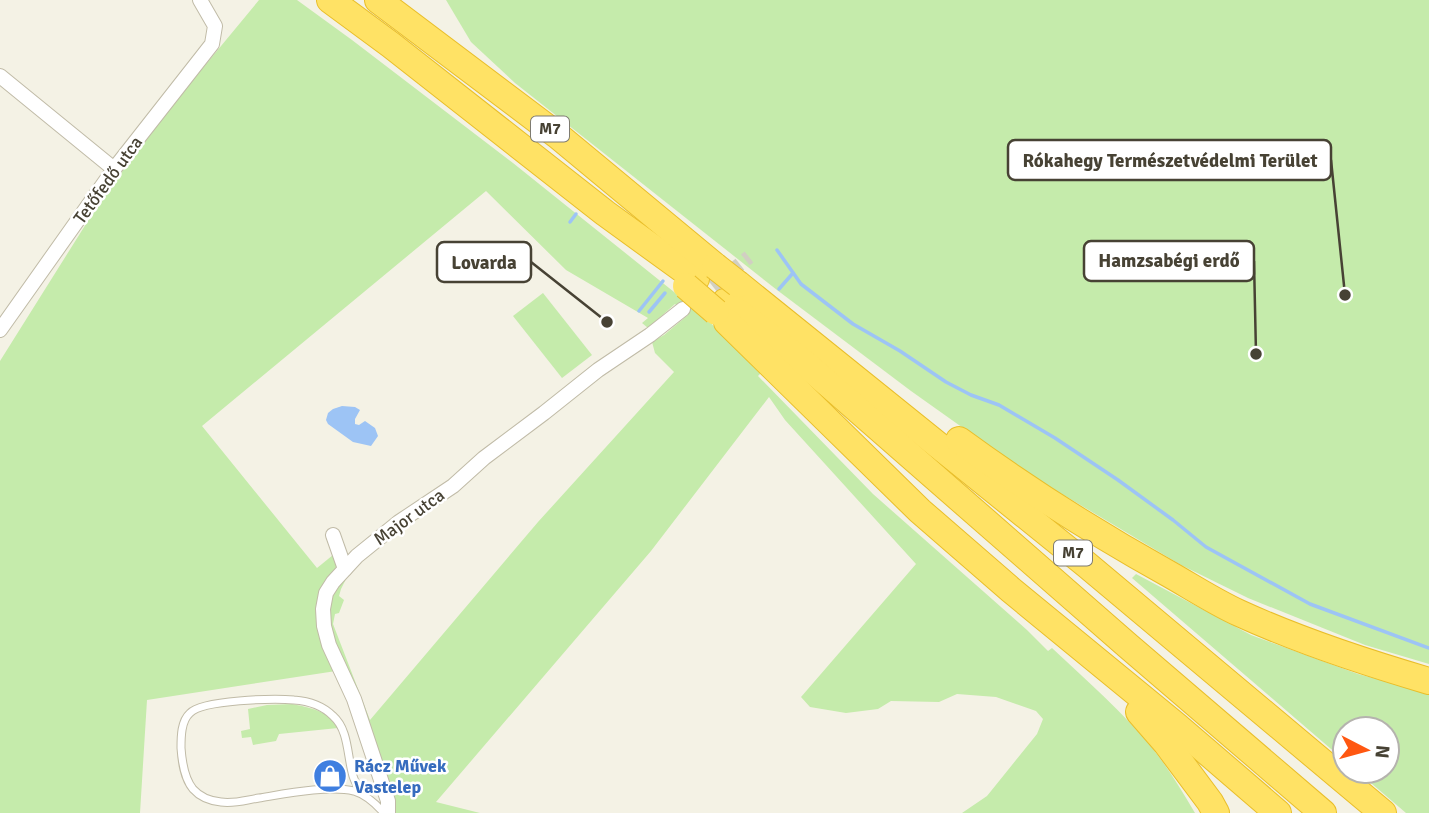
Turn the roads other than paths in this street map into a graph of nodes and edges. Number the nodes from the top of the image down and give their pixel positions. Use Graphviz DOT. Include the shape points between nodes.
graph roads {
  1 [pos="200,0"];
  2 [pos="330,0"];
  3 [pos="378,0"];
  4 [pos="0,76"];
  5 [pos="114,169"];
  6 [pos="695,285"];
  7 [pos="734,299"];
  8 [pos="2,323"];
  9 [pos="333,535"];
  10 [pos="345,569"];
  11 [pos="1011,590"];
  12 [pos="1429,681"];
  13 [pos="363,794"];
  14 [pos="1213,808"];
  15 [pos="386,813"];
  16 [pos="1278,813"];
  17 [pos="1323,813"];
  18 [pos="1383,813"];
  1 -- 5 [label="street, Tetőfedő utca" via="213,20 212,44"];
  2 -- 6 [label="highway, M7"];
  3 -- 6 [label="highway, M7" via="557,135"];
  4 -- 5 [label="street"];
  5 -- 8 [label="street, Tetőfedő utca"];
  6 -- 7 [label="highway, M7, bridge"];
  6 -- 7 [label="highway, bridge"];
  6 -- 10 [label="street, Major utca" via="650,335 598,370"];
  7 -- 11 [label="highway" via="743,336 920,511"];
  7 -- 12 [label="highway" via="811,326 979,455 1133,554 1236,612 1295,638"];
  7 -- 17 [label="highway, M7"];
  7 -- 18 [label="highway, M7" via="1087,565"];
  9 -- 10 [label="street"];
  10 -- 15 [label="street, Major utca" via="326,593 324,626 388,801"];
  11 -- 14 [label="highway" via="1140,713"];
  11 -- 16 [label="highway"];
  13 -- 13 [label="lane" via="334,789 232,802 204,798 193,789 181,758 185,718 200,706 219,703 273,699 310,703 335,717 342,728 353,775"];
  13 -- 15 [label="lane"];
}
